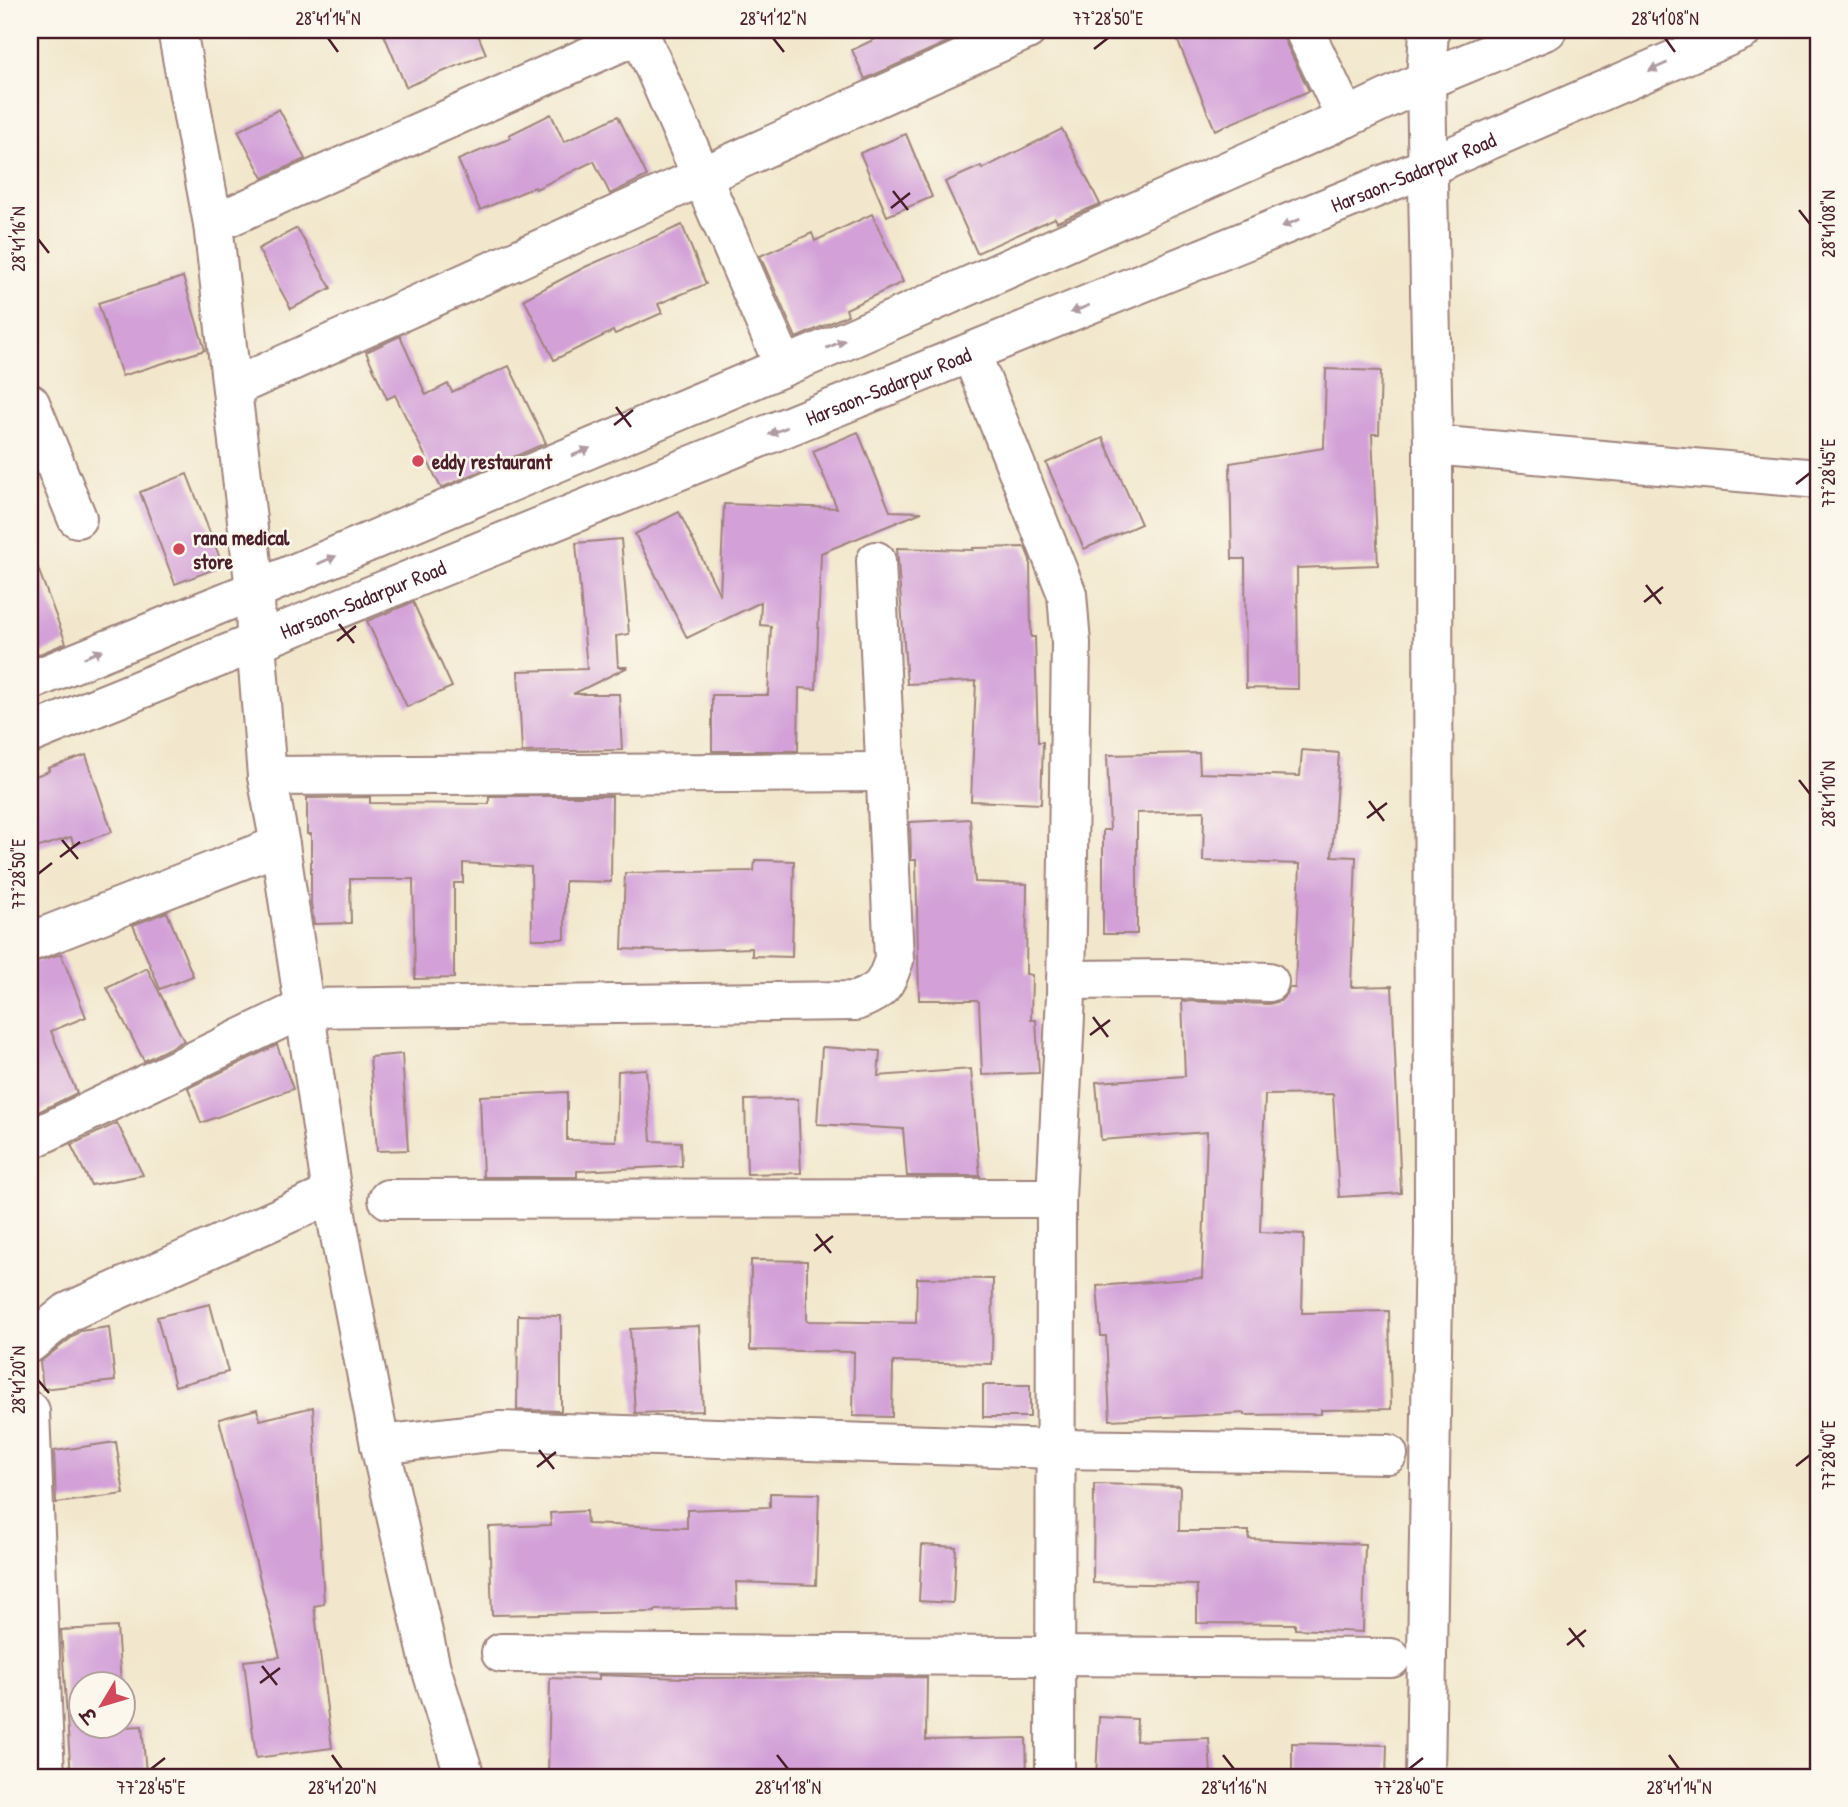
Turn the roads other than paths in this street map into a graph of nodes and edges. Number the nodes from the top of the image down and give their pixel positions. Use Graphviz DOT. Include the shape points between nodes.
graph roads {
  1 [pos="177,30"];
  2 [pos="1027,30"];
  3 [pos="1304,30"];
  4 [pos="1429,30"];
  5 [pos="1547,30"];
  6 [pos="1743,30"];
  7 [pos="639,32"];
  8 [pos="1426,80"];
  9 [pos="1346,118"];
  10 [pos="1427,167"];
  11 [pos="702,177"];
  12 [pos="213,224"];
  13 [pos="971,353"];
  14 [pos="784,366"];
  15 [pos="232,388"];
  16 [pos="32,417"];
  17 [pos="1433,445"];
  18 [pos="1818,479"];
  19 [pos="77,518"];
  20 [pos="876,561"];
  21 [pos="255,590"];
  22 [pos="256,642"];
  23 [pos="30,681"];
  24 [pos="30,734"];
  25 [pos="885,772"];
  26 [pos="267,776"];
  27 [pos="280,845"];
  28 [pos="30,942"];
  29 [pos="1066,980"];
  30 [pos="1269,982"];
  31 [pos="304,1007"];
  32 [pos="30,1140"];
  33 [pos="332,1194"];
  34 [pos="1056,1198"];
  35 [pos="388,1199"];
  36 [pos="30,1343"];
  37 [pos="30,1411"];
  38 [pos="380,1445"];
  39 [pos="1056,1448"];
  40 [pos="1388,1454"];
  41 [pos="501,1653"];
  42 [pos="1056,1656"];
  43 [pos="1391,1658"];
  44 [pos="45,1777"];
  45 [pos="465,1777"];
  46 [pos="1055,1777"];
  47 [pos="1425,1777"];
  1 -- 12 [label="street"];
  2 -- 11 [label="street"];
  3 -- 9 [label="street"];
  4 -- 8 [label="street"];
  5 -- 8 [label="street"];
  6 -- 10 [label="street, Harsaon-Sadarpur Road, one-way"];
  7 -- 11 [label="street"];
  7 -- 12 [label="street"];
  8 -- 9 [label="street"];
  8 -- 10 [label="street"];
  14 -- 9 [label="street, one-way"];
  10 -- 13 [label="street, Harsaon-Sadarpur Road, one-way"];
  10 -- 17 [label="street"];
  11 -- 14 [label="street"];
  11 -- 15 [label="street"];
  12 -- 15 [label="street"];
  13 -- 22 [label="street, Harsaon-Sadarpur Road, one-way"];
  13 -- 29 [label="street" via="1067,594 1071,719"];
  21 -- 14 [label="street, one-way"];
  15 -- 21 [label="street"];
  16 -- 19 [label="street"];
  17 -- 18 [label="street"];
  17 -- 47 [label="street" via="1434,1234"];
  20 -- 25 [label="street"];
  21 -- 22 [label="street"];
  23 -- 21 [label="street, one-way"];
  22 -- 24 [label="street, Harsaon-Sadarpur Road"];
  22 -- 26 [label="street"];
  25 -- 26 [label="street"];
  25 -- 31 [label="street" via="894,960 887,982 876,993 856,1001"];
  26 -- 27 [label="street"];
  27 -- 28 [label="street"];
  27 -- 31 [label="street"];
  29 -- 30 [label="street"];
  29 -- 34 [label="street"];
  31 -- 32 [label="street"];
  31 -- 33 [label="street"];
  33 -- 36 [label="street" via="68,1312"];
  33 -- 38 [label="street"];
  34 -- 35 [label="street"];
  34 -- 39 [label="street"];
  37 -- 44 [label="street"];
  38 -- 39 [label="street" via="499,1431"];
  38 -- 45 [label="street" via="431,1668"];
  39 -- 40 [label="street"];
  39 -- 42 [label="street"];
  41 -- 42 [label="street"];
  42 -- 43 [label="street"];
  42 -- 46 [label="street"];
}
